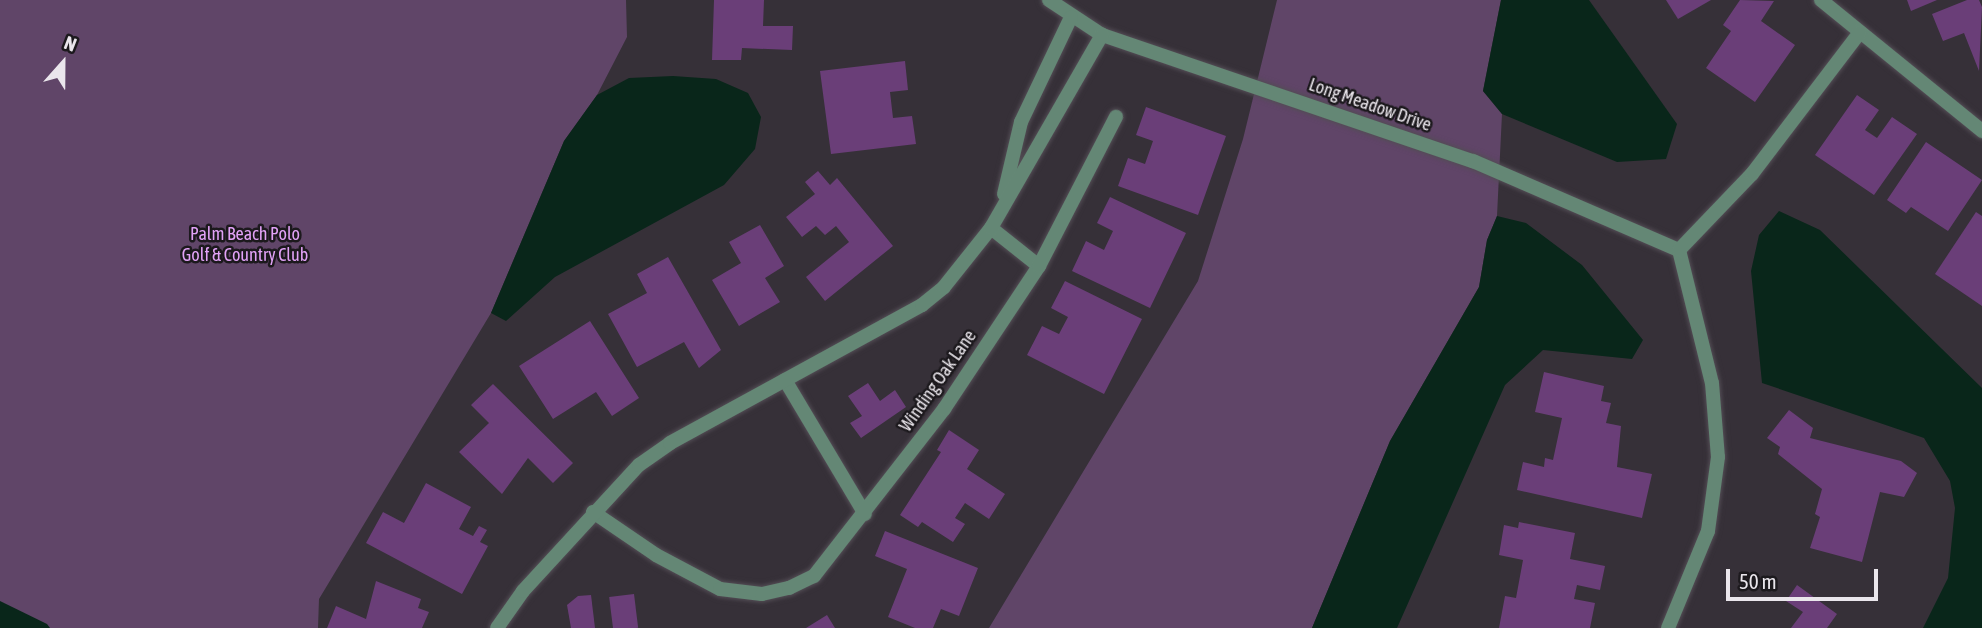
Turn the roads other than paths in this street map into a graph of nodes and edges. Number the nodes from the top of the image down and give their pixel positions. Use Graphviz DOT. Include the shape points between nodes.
graph roads {
  1 [pos="1049,0"];
  2 [pos="1821,0"];
  3 [pos="1071,17"];
  4 [pos="1860,32"];
  5 [pos="1102,35"];
  6 [pos="1116,117"];
  7 [pos="1982,131"];
  8 [pos="1000,209"];
  9 [pos="991,229"];
  10 [pos="1679,250"];
  11 [pos="1039,266"];
  12 [pos="785,380"];
  13 [pos="593,512"];
  14 [pos="866,514"];
  15 [pos="497,628"];
  16 [pos="1668,628"];
  1 -- 3 [label="street, Long Meadow Drive"];
  2 -- 4 [label="street"];
  3 -- 5 [label="street, Long Meadow Drive"];
  3 -- 8 [label="street" via="1020,122"];
  4 -- 7 [label="street"];
  4 -- 10 [label="street" via="1752,174"];
  5 -- 8 [label="street"];
  5 -- 10 [label="street, Long Meadow Drive" via="1473,161"];
  6 -- 11 [label="street, Winding Oak Lane"];
  8 -- 9 [label="street"];
  9 -- 11 [label="street"];
  9 -- 12 [label="street" via="956,274 922,305"];
  10 -- 16 [label="street" via="1712,383 1718,457 1708,531"];
  11 -- 14 [label="street, Winding Oak Lane" via="944,409"];
  12 -- 13 [label="street" via="670,443 639,465"];
  12 -- 14 [label="street"];
  13 -- 14 [label="street, Winding Oak Lane" via="708,584 748,594 776,592 814,576"];
  13 -- 15 [label="street" via="523,591"];
}
